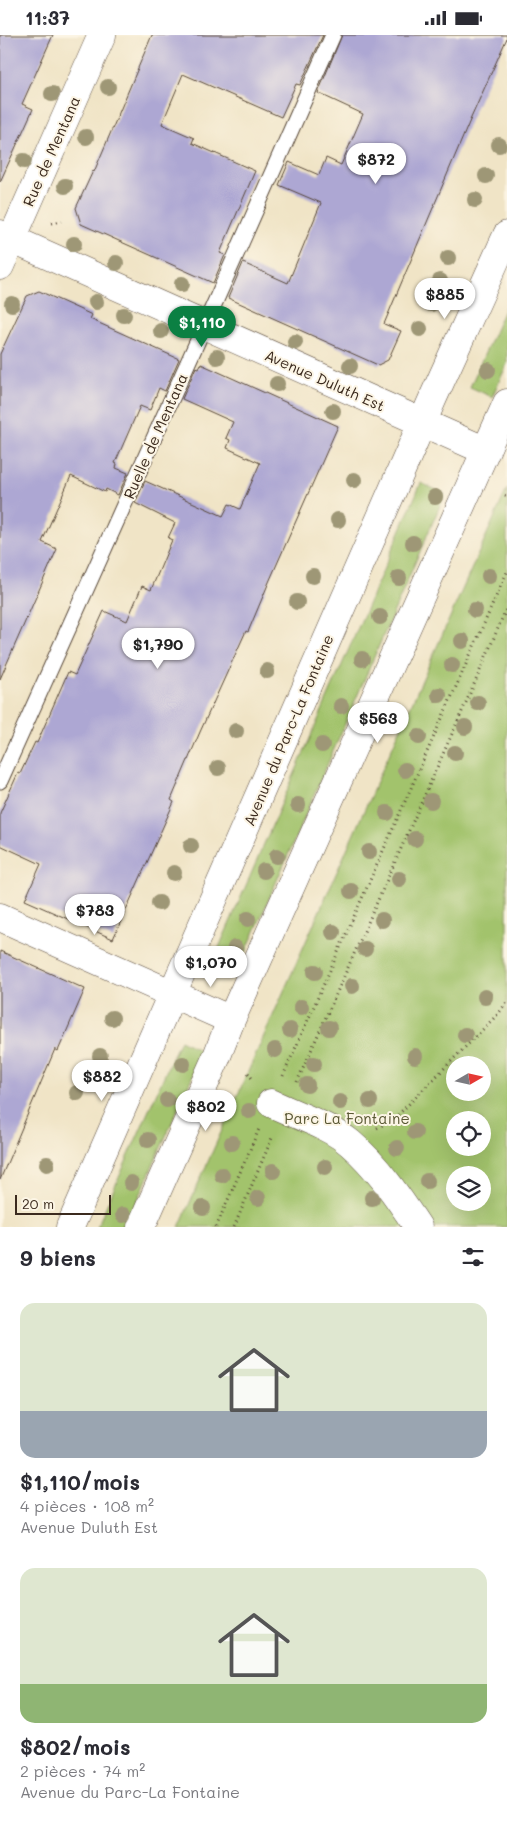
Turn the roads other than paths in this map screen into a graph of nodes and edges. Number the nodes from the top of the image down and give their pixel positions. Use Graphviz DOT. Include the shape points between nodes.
graph roads {
  1 [pos="102,35"];
  2 [pos="333,35"];
  3 [pos="507,235"];
  4 [pos="6,237"];
  5 [pos="0,266"];
  6 [pos="205,325"];
  7 [pos="507,403"];
  8 [pos="422,423"];
  9 [pos="486,451"];
  10 [pos="0,781"];
  11 [pos="0,917"];
  12 [pos="173,995"];
  13 [pos="230,1020"];
  14 [pos="278,1106"];
  15 [pos="70,1227"];
  16 [pos="141,1227"];
  17 [pos="418,1227"];
  1 -- 4 [label="street, Rue de Mentana"];
  2 -- 6 [label="lane, Ruelle de Mentana"];
  3 -- 8 [label="street, Avenue du Parc-La Fontaine"];
  4 -- 5 [label="street, Rue de Mentana"];
  4 -- 6 [label="street, Avenue Duluth Est"];
  6 -- 8 [label="street, Avenue Duluth Est"];
  6 -- 10 [label="lane, Ruelle de Mentana"];
  7 -- 9 [label="street"];
  8 -- 9 [label="street, Avenue Duluth Est"];
  8 -- 12 [label="street, Avenue du Parc-La Fontaine"];
  9 -- 13 [label="street"];
  11 -- 12 [label="street"];
  12 -- 13 [label="street"];
  12 -- 15 [label="street, Avenue du Parc-La Fontaine"];
  13 -- 16 [label="street"];
  14 -- 17 [label="street" via="349,1142 378,1171"];
}
